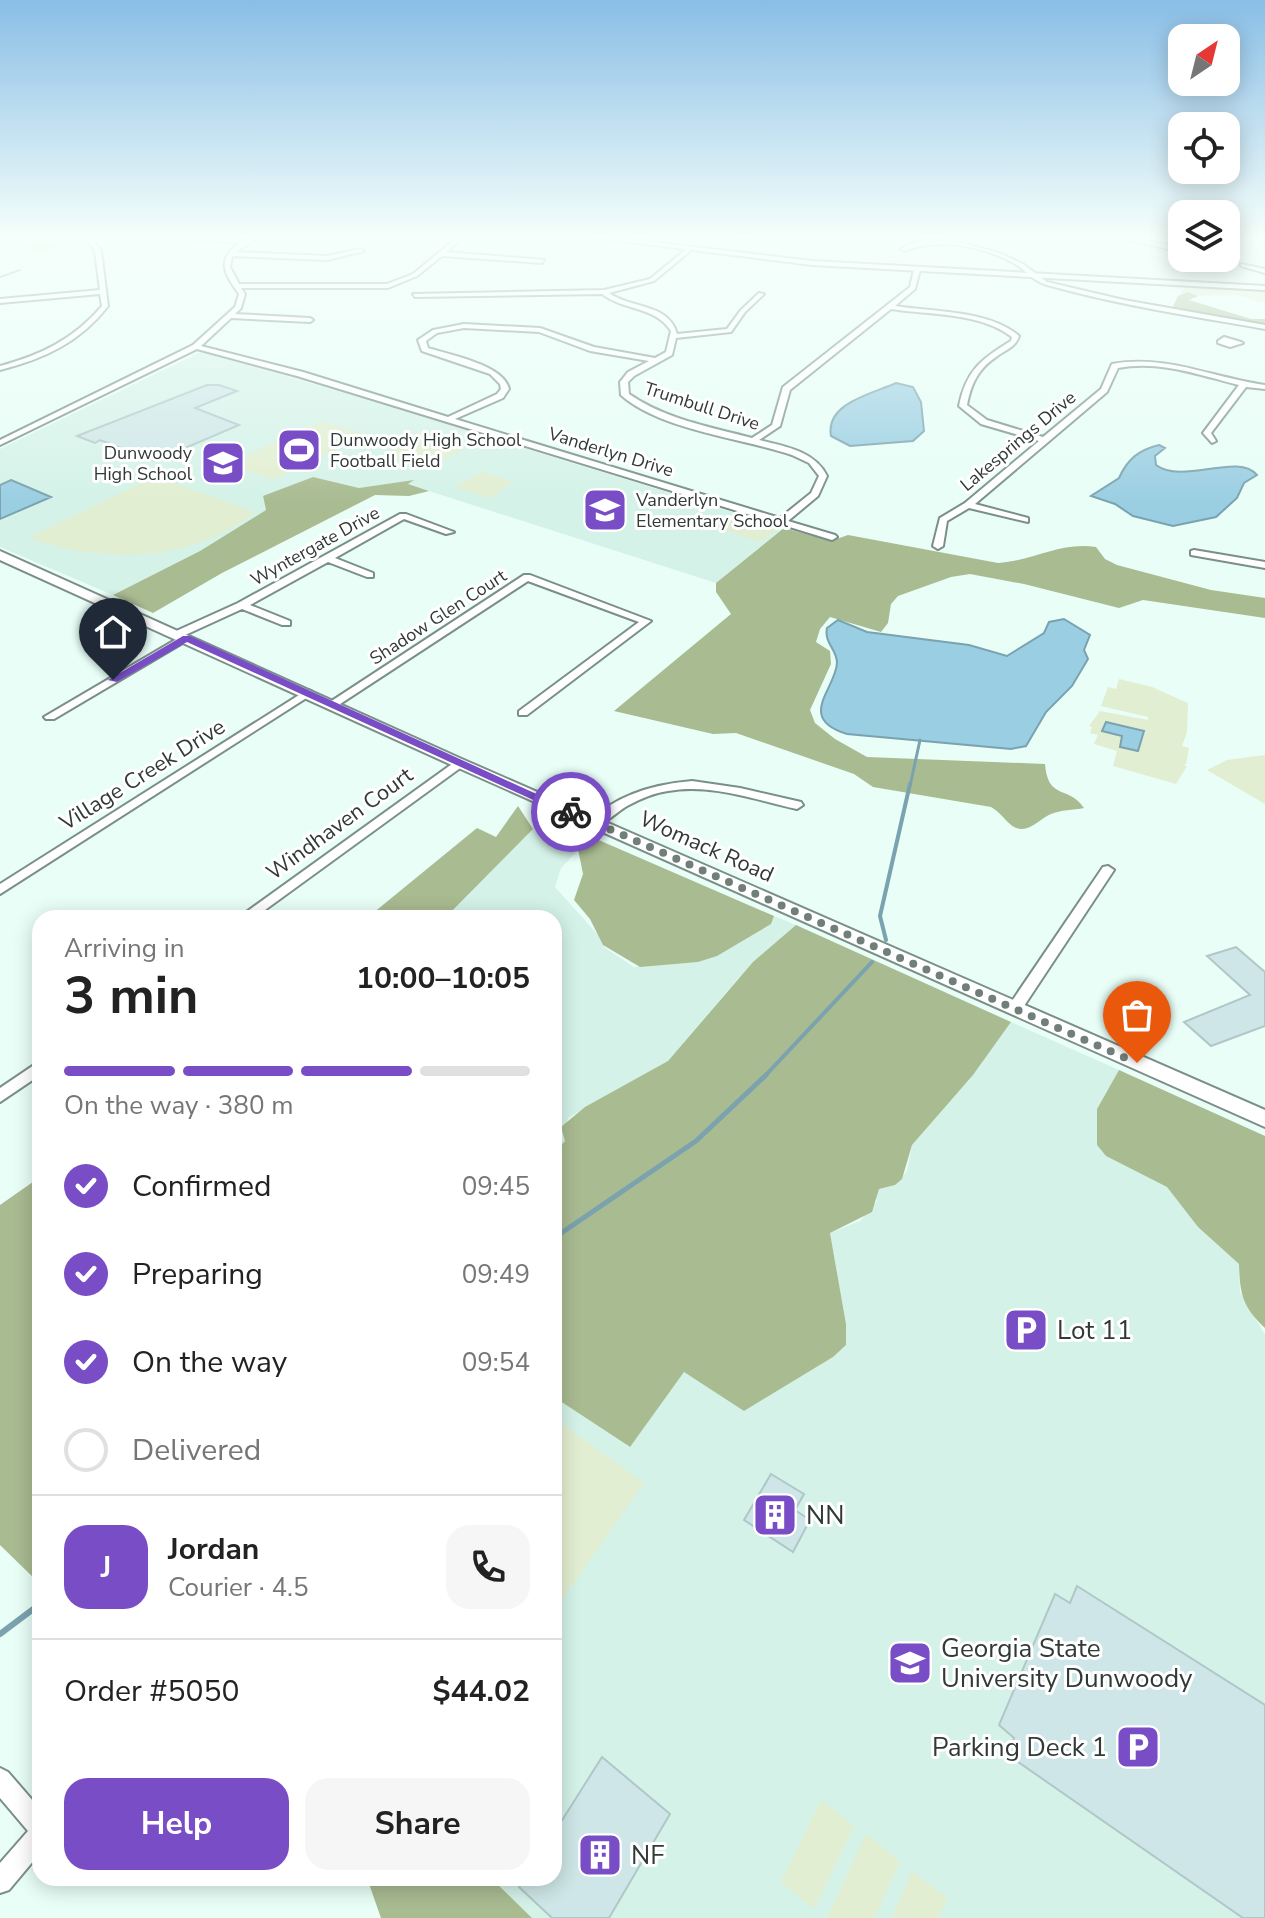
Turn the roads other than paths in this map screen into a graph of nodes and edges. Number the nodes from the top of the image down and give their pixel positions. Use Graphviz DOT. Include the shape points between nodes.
graph roads {
  1 [pos="1217,325"];
  2 [pos="87,326"];
  3 [pos="218,326"];
  4 [pos="670,326"];
  5 [pos="733,326"];
  6 [pos="867,326"];
  7 [pos="998,326"];
  8 [pos="1229,326"];
  9 [pos="1265,327"];
  10 [pos="675,336"];
  11 [pos="1222,339"];
  12 [pos="196,347"];
  13 [pos="657,360"];
  14 [pos="0,368"];
  15 [pos="1244,384"];
  16 [pos="1265,387"];
  17 [pos="449,419"];
  18 [pos="755,439"];
  19 [pos="1044,440"];
  20 [pos="1212,441"];
  21 [pos="0,443"];
  22 [pos="968,505"];
  23 [pos="1025,520"];
  24 [pos="782,521"];
  25 [pos="449,532"];
  26 [pos="832,537"];
  27 [pos="938,546"];
  28 [pos="1194,553"];
  29 [pos="0,555"];
  30 [pos="327,558"];
  31 [pos="1265,565"];
  32 [pos="370,575"];
  33 [pos="242,605"];
  34 [pos="286,623"];
  35 [pos="191,634"];
  36 [pos="307,693"];
  37 [pos="333,704"];
  38 [pos="523,713"];
  39 [pos="50,717"];
  40 [pos="459,763"];
  41 [pos="797,805"];
  42 [pos="594,823"];
  43 [pos="1108,870"];
  44 [pos="0,890"];
  45 [pos="256,910"];
  46 [pos="1015,1008"];
  47 [pos="32,1073"];
  48 [pos="0,1096"];
  49 [pos="1265,1119"];
  50 [pos="0,1780"];
  51 [pos="32,1818"];
  52 [pos="32,1844"];
  53 [pos="0,1881"];
  1 -- 11 [label="street"];
  2 -- 14 [label="street" via="59,348"];
  3 -- 12 [label="street"];
  4 -- 10 [label="street"];
  5 -- 10 [label="street" via="729,331"];
  6 -- 18 [label="street" via="786,389 776,426"];
  7 -- 19 [label="street" via="1012,331 1014,342 974,371 963,406 984,422"];
  8 -- 9 [label="street"];
  10 -- 13 [label="street, Trumbull Drive" via="669,353"];
  12 -- 17 [label="street, Vanderlyn Drive"];
  12 -- 21 [label="street"];
  13 -- 17 [label="street" via="593,349 540,330 464,326 435,331 422,340 425,349 493,372 505,389"];
  13 -- 18 [label="street, Trumbull Drive" via="624,382 625,395 633,402"];
  15 -- 16 [label="street, Lakesprings Drive"];
  15 -- 19 [label="street, Lakesprings Drive" via="1175,365 1125,363 1110,371 1104,390"];
  15 -- 20 [label="street" via="1207,433"];
  17 -- 24 [label="street, Vanderlyn Drive"];
  18 -- 24 [label="street, Trumbull Drive" via="800,455 823,476 815,494"];
  19 -- 22 [label="street, Lakesprings Drive"];
  22 -- 23 [label="street"];
  22 -- 27 [label="street, Lakesprings Drive" via="943,520"];
  24 -- 26 [label="street, Vanderlyn Drive"];
  25 -- 30 [label="street, Wyntergate Drive" via="403,516"];
  28 -- 31 [label="street"];
  29 -- 35 [label="street, Womack Road"];
  30 -- 32 [label="street"];
  30 -- 33 [label="street, Wyntergate Drive"];
  33 -- 34 [label="street"];
  33 -- 35 [label="street, Wyntergate Drive"];
  35 -- 36 [label="street, Womack Road"];
  35 -- 39 [label="street, Wyntergate Drive"];
  36 -- 37 [label="street, Womack Road"];
  36 -- 44 [label="street, Village Creek Drive"];
  37 -- 38 [label="street, Shadow Glen Court" via="527,577 646,621"];
  37 -- 40 [label="street, Womack Road"];
  40 -- 42 [label="street, Womack Road"];
  40 -- 45 [label="street, Windhaven Court"];
  41 -- 42 [label="street" via="711,787 662,786 630,797"];
  42 -- 46 [label="street, Womack Road"];
  43 -- 46 [label="street"];
  46 -- 49 [label="street, Womack Road"];
  47 -- 48 [label="street"];
  50 -- 51 [label="street"];
  52 -- 53 [label="street"];
}
